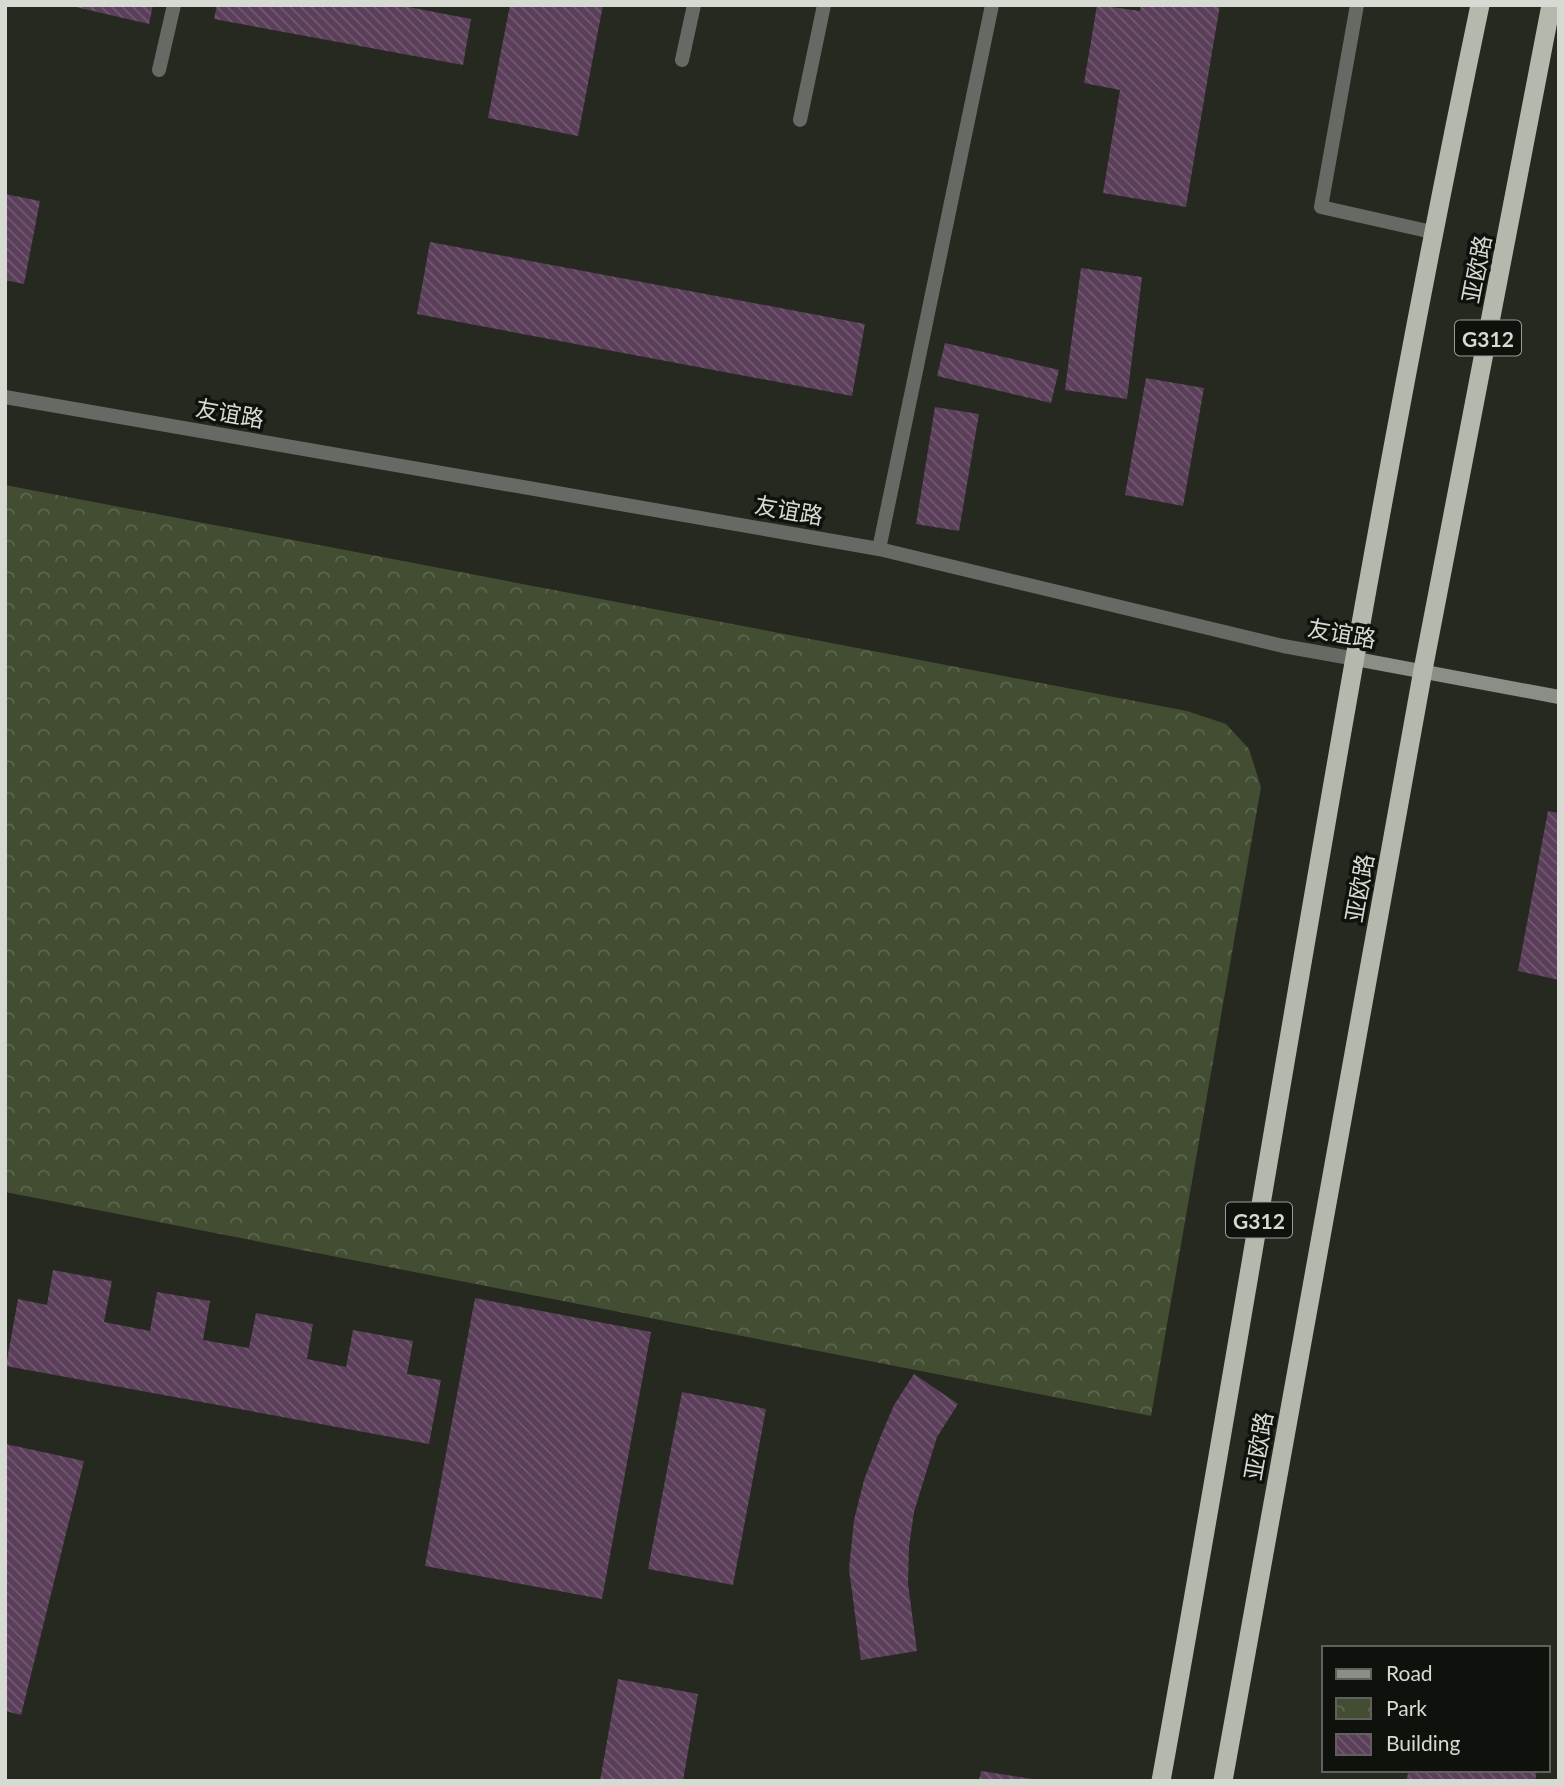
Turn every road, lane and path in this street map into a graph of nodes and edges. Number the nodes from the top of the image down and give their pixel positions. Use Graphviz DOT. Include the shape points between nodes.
graph roads {
  1 [pos="174,5"];
  2 [pos="694,5"];
  3 [pos="824,5"];
  4 [pos="992,5"];
  5 [pos="1357,5"];
  6 [pos="1480,5"];
  7 [pos="1551,5"];
  8 [pos="682,60"];
  9 [pos="159,70"];
  10 [pos="800,120"];
  11 [pos="1432,232"];
  12 [pos="5,397"];
  13 [pos="879,549"];
  14 [pos="1356,659"];
  15 [pos="1423,670"];
  16 [pos="1559,697"];
  17 [pos="1161,1781"];
  18 [pos="1223,1781"];
  1 -- 9 [label="street"];
  2 -- 8 [label="street"];
  3 -- 10 [label="street"];
  4 -- 13 [label="street"];
  5 -- 11 [label="street" via="1321,207"];
  6 -- 11 [label="highway, 亚欧路 / G312"];
  7 -- 15 [label="highway, 亚欧路 / G312"];
  11 -- 14 [label="highway, 亚欧路 / G312"];
  12 -- 13 [label="street, 友谊路"];
  13 -- 14 [label="street, 友谊路" via="1283,646"];
  14 -- 15 [label="main road, 友谊路"];
  14 -- 17 [label="highway, 亚欧路 / G312"];
  15 -- 16 [label="main road, 友谊路"];
  15 -- 18 [label="highway, 亚欧路 / G312"];
}
